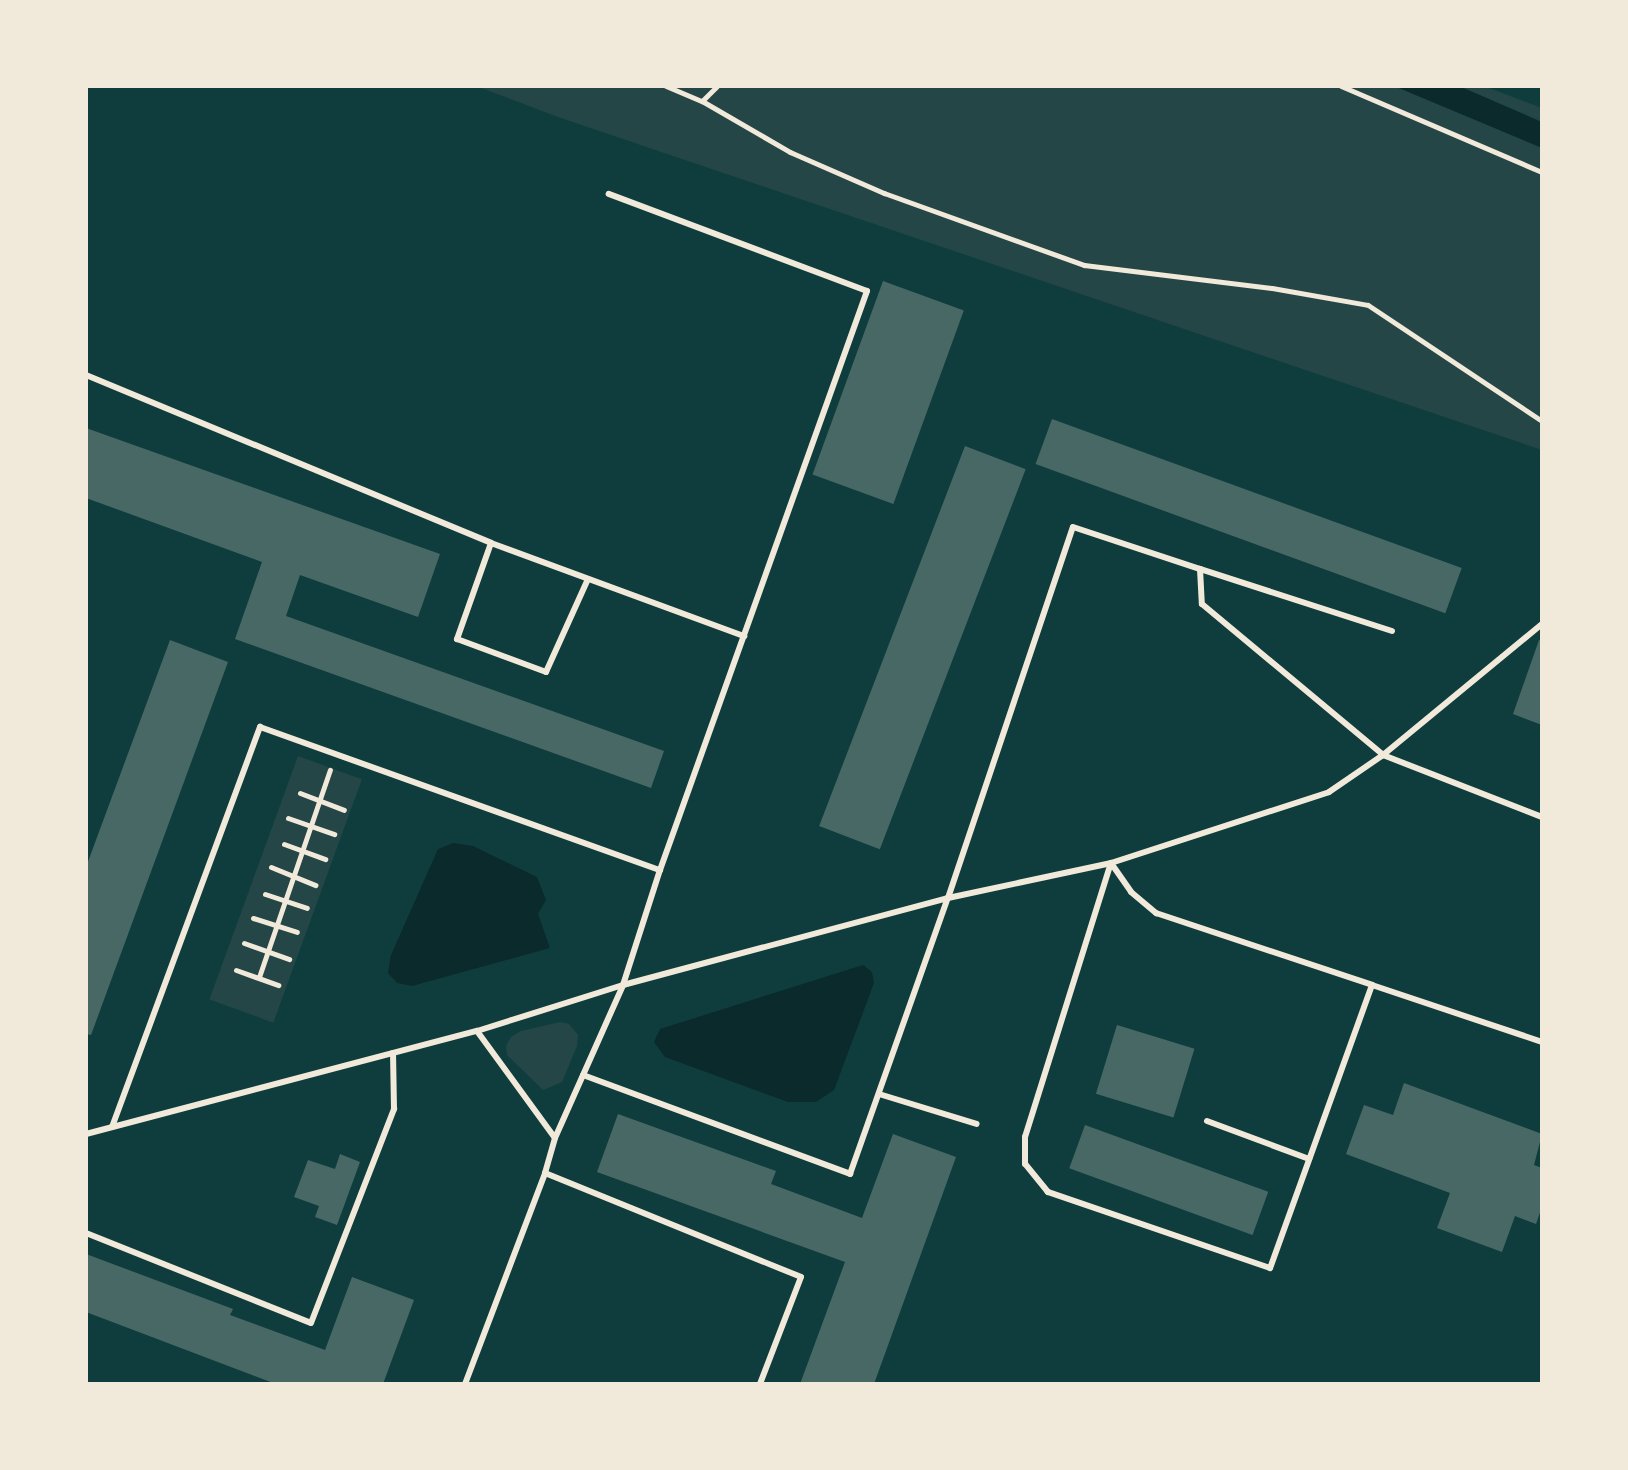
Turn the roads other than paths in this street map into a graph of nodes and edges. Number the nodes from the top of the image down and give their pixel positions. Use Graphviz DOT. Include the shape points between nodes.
graph roads {
  1 [pos="609,194"];
  2 [pos="86,375"];
  3 [pos="491,543"];
  4 [pos="1200,569"];
  5 [pos="588,579"];
  6 [pos="1542,624"];
  7 [pos="1392,631"];
  8 [pos="744,636"];
  9 [pos="1383,755"];
  10 [pos="1542,817"];
  11 [pos="1111,863"];
  12 [pos="660,870"];
  13 [pos="948,898"];
  14 [pos="623,985"];
  15 [pos="1372,985"];
  16 [pos="477,1031"];
  17 [pos="1542,1042"];
  18 [pos="393,1053"];
  19 [pos="583,1075"];
  20 [pos="879,1094"];
  21 [pos="1207,1121"];
  22 [pos="977,1124"];
  23 [pos="112,1127"];
  24 [pos="86,1134"];
  25 [pos="555,1138"];
  26 [pos="1309,1159"];
  27 [pos="545,1173"];
  28 [pos="86,1233"];
  29 [pos="465,1384"];
  30 [pos="760,1384"];
  1 -- 8 [label="lane" via="867,291"];
  2 -- 3 [label="lane"];
  3 -- 5 [label="lane"];
  3 -- 5 [label="lane" via="457,639 531,667 546,672"];
  4 -- 7 [label="lane"];
  4 -- 9 [label="lane" via="1202,604"];
  4 -- 13 [label="lane" via="1073,527"];
  5 -- 8 [label="lane"];
  6 -- 9 [label="lane"];
  8 -- 12 [label="lane"];
  9 -- 10 [label="lane"];
  9 -- 11 [label="lane" via="1329,792"];
  11 -- 13 [label="lane"];
  11 -- 15 [label="lane" via="1131,892 1156,913"];
  11 -- 26 [label="lane" via="1025,1137 1025,1164 1048,1192 1270,1268"];
  12 -- 14 [label="lane"];
  12 -- 23 [label="lane" via="260,727"];
  13 -- 14 [label="lane"];
  13 -- 20 [label="lane"];
  14 -- 16 [label="lane"];
  14 -- 19 [label="lane"];
  15 -- 17 [label="lane"];
  15 -- 26 [label="lane"];
  16 -- 18 [label="lane"];
  16 -- 25 [label="lane"];
  18 -- 23 [label="lane"];
  18 -- 28 [label="lane" via="394,1109 311,1323"];
  19 -- 20 [label="lane" via="850,1174"];
  19 -- 25 [label="lane"];
  20 -- 22 [label="lane"];
  21 -- 26 [label="lane"];
  23 -- 24 [label="lane"];
  25 -- 27 [label="lane"];
  27 -- 29 [label="lane"];
  27 -- 30 [label="lane" via="801,1277"];
}
